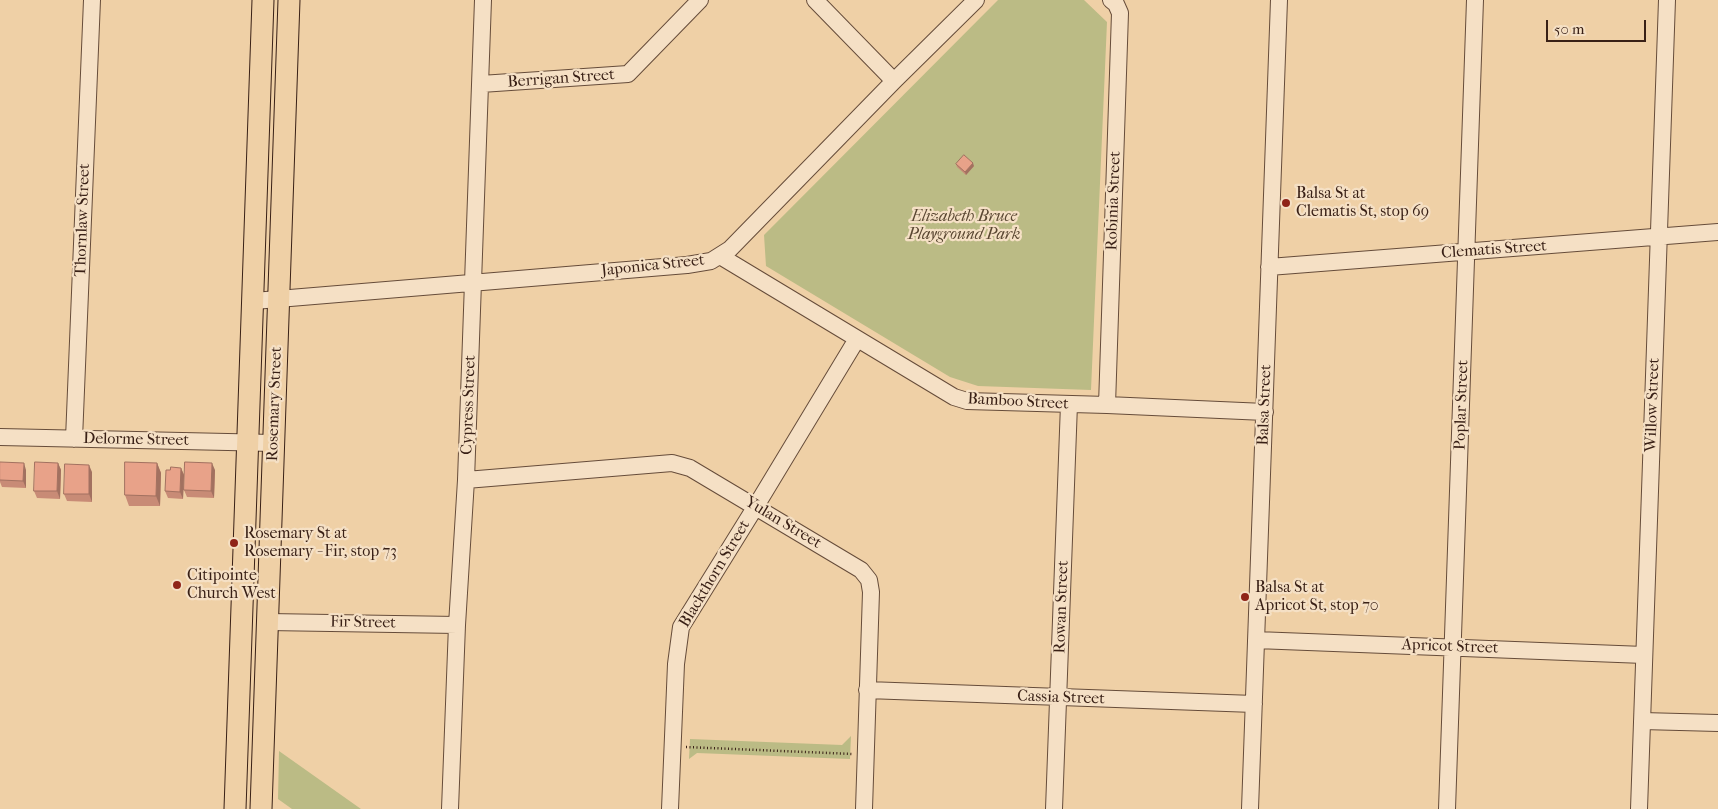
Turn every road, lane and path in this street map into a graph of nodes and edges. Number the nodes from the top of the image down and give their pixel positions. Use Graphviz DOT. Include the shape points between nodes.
graph roads {
  1 [pos="92,0"];
  2 [pos="263,0"];
  3 [pos="289,0"];
  4 [pos="483,0"];
  5 [pos="700,0"];
  6 [pos="814,0"];
  7 [pos="976,0"];
  8 [pos="1111,0"];
  9 [pos="1279,0"];
  10 [pos="1475,0"];
  11 [pos="1667,0"];
  12 [pos="894,81"];
  13 [pos="481,84"];
  14 [pos="1718,232"];
  15 [pos="1659,237"];
  16 [pos="1467,252"];
  17 [pos="720,256"];
  18 [pos="1270,267"];
  19 [pos="473,282"];
  20 [pos="279,299"];
  21 [pos="254,301"];
  22 [pos="857,338"];
  23 [pos="1069,404"];
  24 [pos="1107,405"];
  25 [pos="1265,412"];
  26 [pos="0,437"];
  27 [pos="74,439"];
  28 [pos="248,442"];
  29 [pos="273,443"];
  30 [pos="466,480"];
  31 [pos="756,506"];
  32 [pos="268,622"];
  33 [pos="457,625"];
  34 [pos="1256,640"];
  35 [pos="1453,647"];
  36 [pos="1644,655"];
  37 [pos="867,690"];
  38 [pos="1058,698"];
  39 [pos="1254,704"];
  40 [pos="1642,721"];
  41 [pos="1718,723"];
  42 [pos="673,746"];
  43 [pos="866,755"];
  44 [pos="237,762"];
  45 [pos="262,764"];
  46 [pos="235,809"];
  47 [pos="261,809"];
  48 [pos="450,809"];
  49 [pos="670,809"];
  50 [pos="864,809"];
  51 [pos="1054,809"];
  52 [pos="1250,809"];
  53 [pos="1447,809"];
  54 [pos="1638,809"];
  1 -- 27 [label="street, Thornlaw Street"];
  2 -- 21 [label="main road, Rosemary Street"];
  3 -- 20 [label="main road, Rosemary Street"];
  4 -- 13 [label="street, Cypress Street"];
  5 -- 13 [label="street, Berrigan Street" via="628,74"];
  6 -- 12 [label="street"];
  7 -- 12 [label="street, Japonica Street"];
  8 -- 24 [label="street, Robinia Street" via="1120,13"];
  9 -- 18 [label="street, Balsa Street"];
  10 -- 16 [label="street, Poplar Street"];
  11 -- 15 [label="street, Willow Street"];
  12 -- 17 [label="street, Japonica Street"];
  13 -- 19 [label="street, Cypress Street"];
  14 -- 15 [label="street, Clematis Street"];
  15 -- 16 [label="street, Clematis Street"];
  15 -- 36 [label="street, Willow Street"];
  16 -- 18 [label="street, Clematis Street"];
  16 -- 35 [label="street, Poplar Street"];
  17 -- 19 [label="street, Japonica Street" via="687,265"];
  17 -- 22 [label="street, Bamboo Street"];
  18 -- 25 [label="street, Balsa Street"];
  19 -- 20 [label="street, Japonica Street"];
  19 -- 30 [label="street, Cypress Street"];
  20 -- 21 [label="street, Japonica Street"];
  20 -- 29 [label="main road, Rosemary Street"];
  21 -- 28 [label="main road, Rosemary Street"];
  22 -- 23 [label="street, Bamboo Street" via="954,398"];
  22 -- 31 [label="street, Blackthorn Street"];
  23 -- 24 [label="street, Bamboo Street"];
  23 -- 38 [label="street, Rowan Street"];
  24 -- 25 [label="street, Bamboo Street"];
  25 -- 34 [label="street, Balsa Street"];
  26 -- 27 [label="street, Delorme Street"];
  27 -- 28 [label="street, Delorme Street"];
  28 -- 29 [label="street, Delorme Street"];
  28 -- 44 [label="main road, Rosemary Street"];
  29 -- 32 [label="main road, Rosemary Street"];
  30 -- 31 [label="street, Yulan Street" via="672,463 690,468"];
  30 -- 33 [label="street, Cypress Street"];
  31 -- 37 [label="street, Yulan Street" via="861,570 869,580 872,592"];
  31 -- 42 [label="street, Blackthorn Street" via="681,627 676,664"];
  32 -- 33 [label="street, Fir Street"];
  32 -- 45 [label="main road, Rosemary Street"];
  33 -- 48 [label="street, Cypress Street"];
  34 -- 35 [label="street, Apricot Street"];
  34 -- 39 [label="street, Balsa Street"];
  35 -- 36 [label="street, Apricot Street"];
  35 -- 53 [label="street, Poplar Street"];
  36 -- 40 [label="street, Willow Street"];
  37 -- 38 [label="street, Cassia Street"];
  37 -- 43 [label="street, Yulan Street"];
  38 -- 39 [label="street, Cassia Street"];
  38 -- 51 [label="street, Rowan Street"];
  39 -- 52 [label="street, Balsa Street"];
  40 -- 41 [label="street"];
  40 -- 54 [label="street, Willow Street"];
  42 -- 43 [label="path"];
  42 -- 49 [label="street, Blackthorn Street"];
  43 -- 50 [label="street, Yulan Street"];
  44 -- 45 [label="main road"];
  44 -- 46 [label="main road, Rosemary Street"];
  45 -- 47 [label="main road, Rosemary Street"];
}
